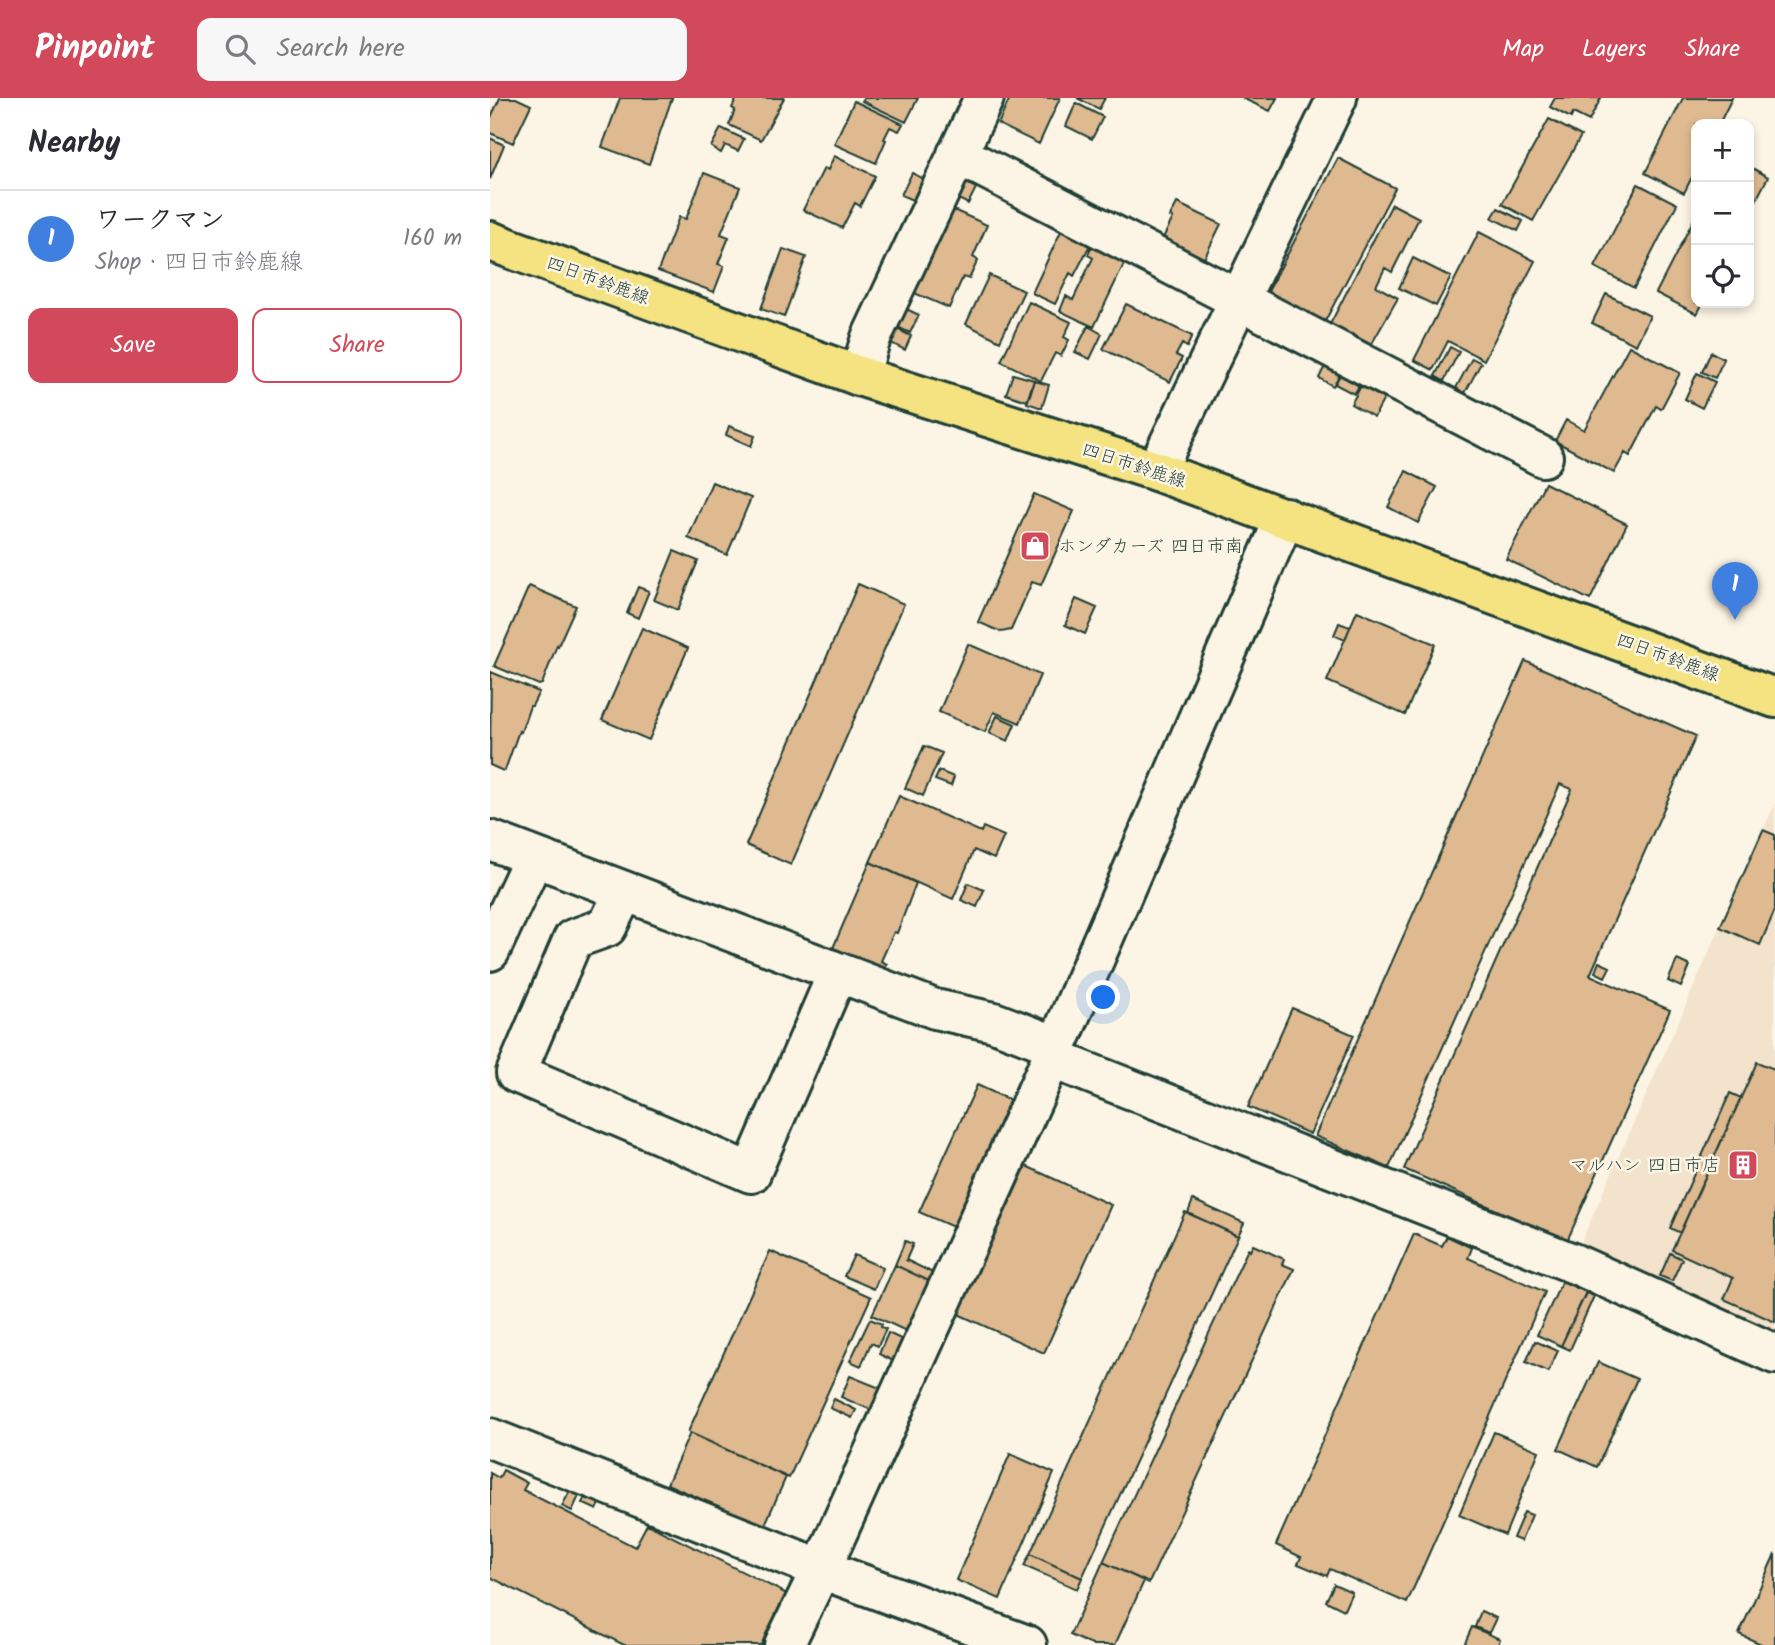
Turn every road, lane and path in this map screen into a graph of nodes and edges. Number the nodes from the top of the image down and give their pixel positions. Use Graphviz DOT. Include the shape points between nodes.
graph roads {
  1 [pos="984,98"];
  2 [pos="1337,98"];
  3 [pos="957,154"];
  4 [pos="490,241"];
  5 [pos="1240,298"];
  6 [pos="859,376"];
  7 [pos="1543,457"];
  8 [pos="1156,471"];
  9 [pos="1285,517"];
  10 [pos="1775,698"];
  11 [pos="490,841"];
  12 [pos="534,857"];
  13 [pos="624,892"];
  14 [pos="490,951"];
  15 [pos="838,972"];
  16 [pos="1054,1052"];
  17 [pos="1775,1354"];
  18 [pos="490,1438"];
  19 [pos="821,1569"];
  20 [pos="784,1645"];
  21 [pos="1027,1645"];
  1 -- 3 [label="street"];
  2 -- 5 [label="street"];
  3 -- 5 [label="street"];
  3 -- 6 [label="street" via="871,338"];
  4 -- 6 [label="main road, 四日市鈴鹿線"];
  5 -- 7 [label="street"];
  5 -- 8 [label="street"];
  6 -- 8 [label="main road, 四日市鈴鹿線"];
  8 -- 9 [label="main road, 四日市鈴鹿線"];
  9 -- 10 [label="main road, 四日市鈴鹿線"];
  9 -- 16 [label="street"];
  11 -- 12 [label="street"];
  12 -- 13 [label="street"];
  12 -- 14 [label="street"];
  13 -- 15 [label="street"];
  13 -- 15 [label="street" via="607,927 573,939 516,1073 751,1173"];
  15 -- 16 [label="street" via="935,1009 994,1022"];
  16 -- 17 [label="street" via="1575,1264"];
  16 -- 19 [label="street"];
  18 -- 19 [label="street"];
  19 -- 20 [label="street"];
  19 -- 21 [label="street"];
}
